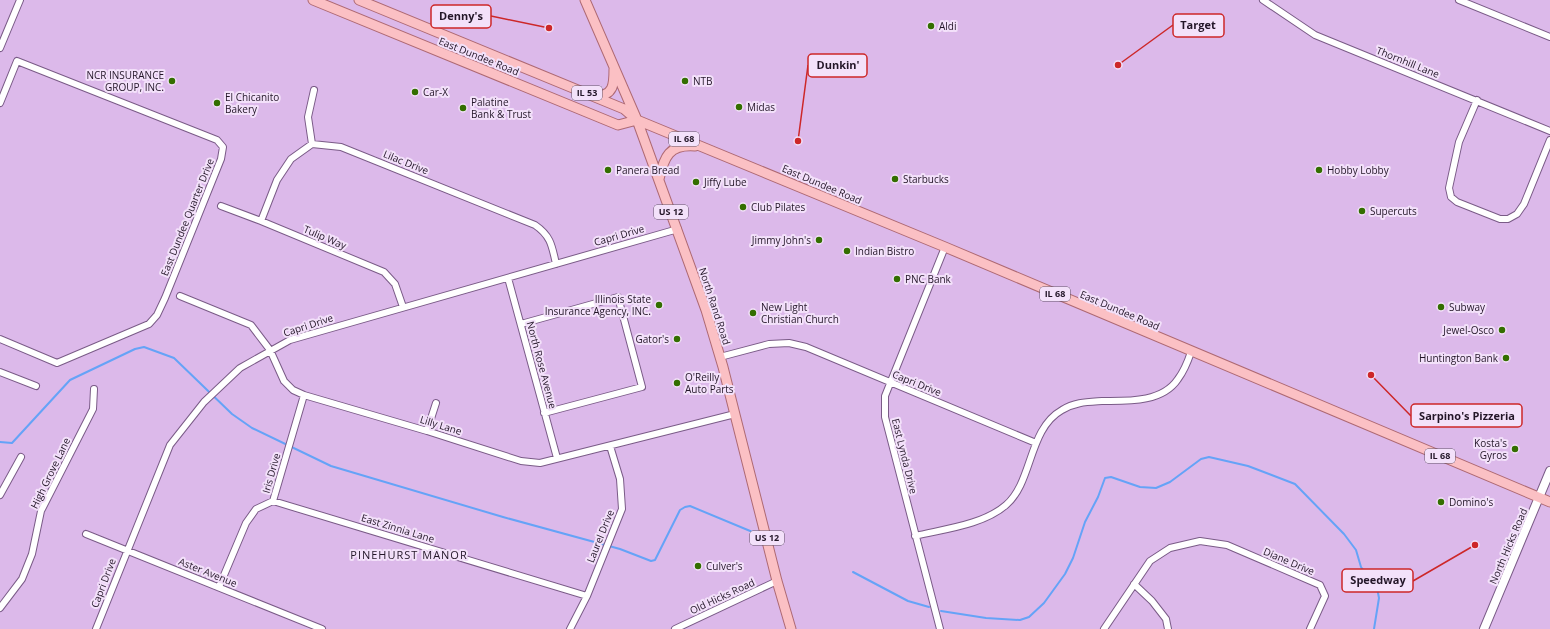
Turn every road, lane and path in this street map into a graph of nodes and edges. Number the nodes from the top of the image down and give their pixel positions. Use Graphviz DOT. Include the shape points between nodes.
graph roads {
  1 [pos="20,0"];
  2 [pos="313,0"];
  3 [pos="359,0"];
  4 [pos="585,0"];
  5 [pos="1263,0"];
  6 [pos="1459,0"];
  7 [pos="1550,37"];
  8 [pos="0,48"];
  9 [pos="614,66"];
  10 [pos="314,90"];
  11 [pos="593,96"];
  12 [pos="1477,100"];
  13 [pos="0,102"];
  14 [pos="638,120"];
  15 [pos="1550,131"];
  16 [pos="1550,140"];
  17 [pos="312,144"];
  18 [pos="703,147"];
  19 [pos="659,179"];
  20 [pos="221,206"];
  21 [pos="261,221"];
  22 [pos="678,229"];
  23 [pos="945,247"];
  24 [pos="556,264"];
  25 [pos="508,278"];
  26 [pos="180,296"];
  27 [pos="403,307"];
  28 [pos="521,324"];
  29 [pos="0,339"];
  30 [pos="270,350"];
  31 [pos="1191,352"];
  32 [pos="720,357"];
  33 [pos="0,372"];
  34 [pos="890,383"];
  35 [pos="36,386"];
  36 [pos="94,389"];
  37 [pos="304,395"];
  38 [pos="436,403"];
  39 [pos="544,413"];
  40 [pos="735,414"];
  41 [pos="427,430"];
  42 [pos="1036,442"];
  43 [pos="610,446"];
  44 [pos="21,457"];
  45 [pos="557,458"];
  46 [pos="1550,471"];
  47 [pos="0,495"];
  48 [pos="1539,498"];
  49 [pos="273,501"];
  50 [pos="1550,502"];
  51 [pos="86,534"];
  52 [pos="915,536"];
  53 [pos="126,550"];
  54 [pos="777,581"];
  55 [pos="1134,584"];
  56 [pos="219,587"];
  57 [pos="587,596"];
  58 [pos="0,608"];
  59 [pos="96,629"];
  60 [pos="322,629"];
  61 [pos="570,629"];
  62 [pos="674,629"];
  63 [pos="791,629"];
  64 [pos="940,629"];
  65 [pos="1104,629"];
  66 [pos="1168,629"];
  67 [pos="1310,629"];
  68 [pos="1484,629"];
  1 -- 8 [label="street"];
  2 -- 14 [label="main road, East Dundee Road / IL 53" via="618,125"];
  3 -- 11 [label="main road, East Dundee Road / IL 53"];
  4 -- 9 [label="main road, North Rand Road / US 12"];
  5 -- 12 [label="street, Thornhill Lane" via="1315,35"];
  6 -- 7 [label="street"];
  9 -- 11 [label="main road" via="614,81 609,93"];
  9 -- 14 [label="main road, North Rand Road / US 12"];
  10 -- 17 [label="street" via="308,118"];
  11 -- 14 [label="main road, East Dundee Road / IL 53" via="624,109"];
  12 -- 15 [label="street, Thornhill Lane"];
  12 -- 16 [label="street" via="1460,142 1449,188 1451,197 1457,202 1500,219 1508,219 1517,214 1524,204"];
  13 -- 29 [label="street, East Dundee Quarter Drive" via="17,61 217,140 223,147 221,159 165,298 157,315 149,324 57,363"];
  14 -- 18 [label="main road, East Dundee Road / IL 68"];
  14 -- 19 [label="main road, North Rand Road / US 12"];
  17 -- 21 [label="street" via="291,159 277,180"];
  17 -- 24 [label="street, Lilac Drive" via="341,147 535,225 544,231 550,240"];
  18 -- 19 [label="main road" via="686,145 670,152 665,158"];
  18 -- 23 [label="main road, East Dundee Road / IL 68"];
  19 -- 22 [label="main road, North Rand Road / US 12"];
  20 -- 21 [label="street, Tulip Way"];
  21 -- 27 [label="street, Tulip Way" via="384,272 395,284"];
  22 -- 24 [label="street, Capri Drive"];
  22 -- 32 [label="main road, North Rand Road / US 12"];
  23 -- 31 [label="main road, East Dundee Road / IL 68"];
  23 -- 34 [label="street, East Lynda Drive"];
  24 -- 25 [label="street, Capri Drive"];
  25 -- 27 [label="street, Capri Drive"];
  25 -- 28 [label="street, North Rose Avenue"];
  26 -- 30 [label="street, Lilly Lane" via="251,325"];
  27 -- 30 [label="street, Capri Drive" via="290,340"];
  28 -- 39 [label="street, North Rose Avenue"];
  28 -- 39 [label="street" via="618,297 642,387"];
  30 -- 37 [label="street, Lilly Lane" via="284,381 293,390"];
  30 -- 53 [label="street, Capri Drive" via="240,368 204,402 170,445"];
  31 -- 42 [label="street" via="1177,381 1166,390 1153,397 1075,403 1048,421"];
  31 -- 48 [label="main road, East Dundee Road / IL 68"];
  32 -- 34 [label="street, Capri Drive" via="769,344 789,343 806,347"];
  32 -- 40 [label="main road, North Rand Road / US 12"];
  33 -- 35 [label="street"];
  34 -- 42 [label="street, Capri Drive"];
  34 -- 52 [label="street, East Lynda Drive" via="885,396 885,417"];
  36 -- 58 [label="street, High Grove Lane" via="94,409 41,511 32,554 22,579"];
  37 -- 41 [label="street, Lilly Lane"];
  37 -- 49 [label="street, Iris Drive"];
  38 -- 41 [label="street"];
  39 -- 45 [label="street, North Rose Avenue"];
  40 -- 43 [label="street, Lilly Lane"];
  40 -- 54 [label="main road, North Rand Road / US 12"];
  41 -- 45 [label="street, Lilly Lane" via="521,461 540,463"];
  42 -- 52 [label="street" via="1018,489 1006,505 984,520"];
  43 -- 45 [label="street, Lilly Lane"];
  43 -- 57 [label="street, Laurel Drive" via="620,479 622,510"];
  44 -- 47 [label="street"];
  46 -- 48 [label="main road, North Hicks Road"];
  48 -- 50 [label="main road, East Dundee Road / IL 68"];
  48 -- 68 [label="main road, North Hicks Road"];
  49 -- 56 [label="street, Iris Drive" via="256,509 246,523"];
  49 -- 57 [label="street, East Zinnia Lane"];
  51 -- 53 [label="street, Aster Avenue"];
  52 -- 64 [label="street, East Lynda Drive"];
  53 -- 56 [label="street, Aster Avenue"];
  53 -- 59 [label="street, Capri Drive"];
  54 -- 62 [label="street, Old Hicks Road"];
  54 -- 63 [label="main road, North Rand Road / US 12"];
  55 -- 65 [label="street, Diane Drive"];
  55 -- 66 [label="street" via="1166,619"];
  55 -- 67 [label="street, Diane Drive" via="1150,561 1170,548 1200,541 1227,546 1320,585 1325,596"];
  56 -- 60 [label="street, Aster Avenue"];
  57 -- 61 [label="street, Laurel Drive"];
}
